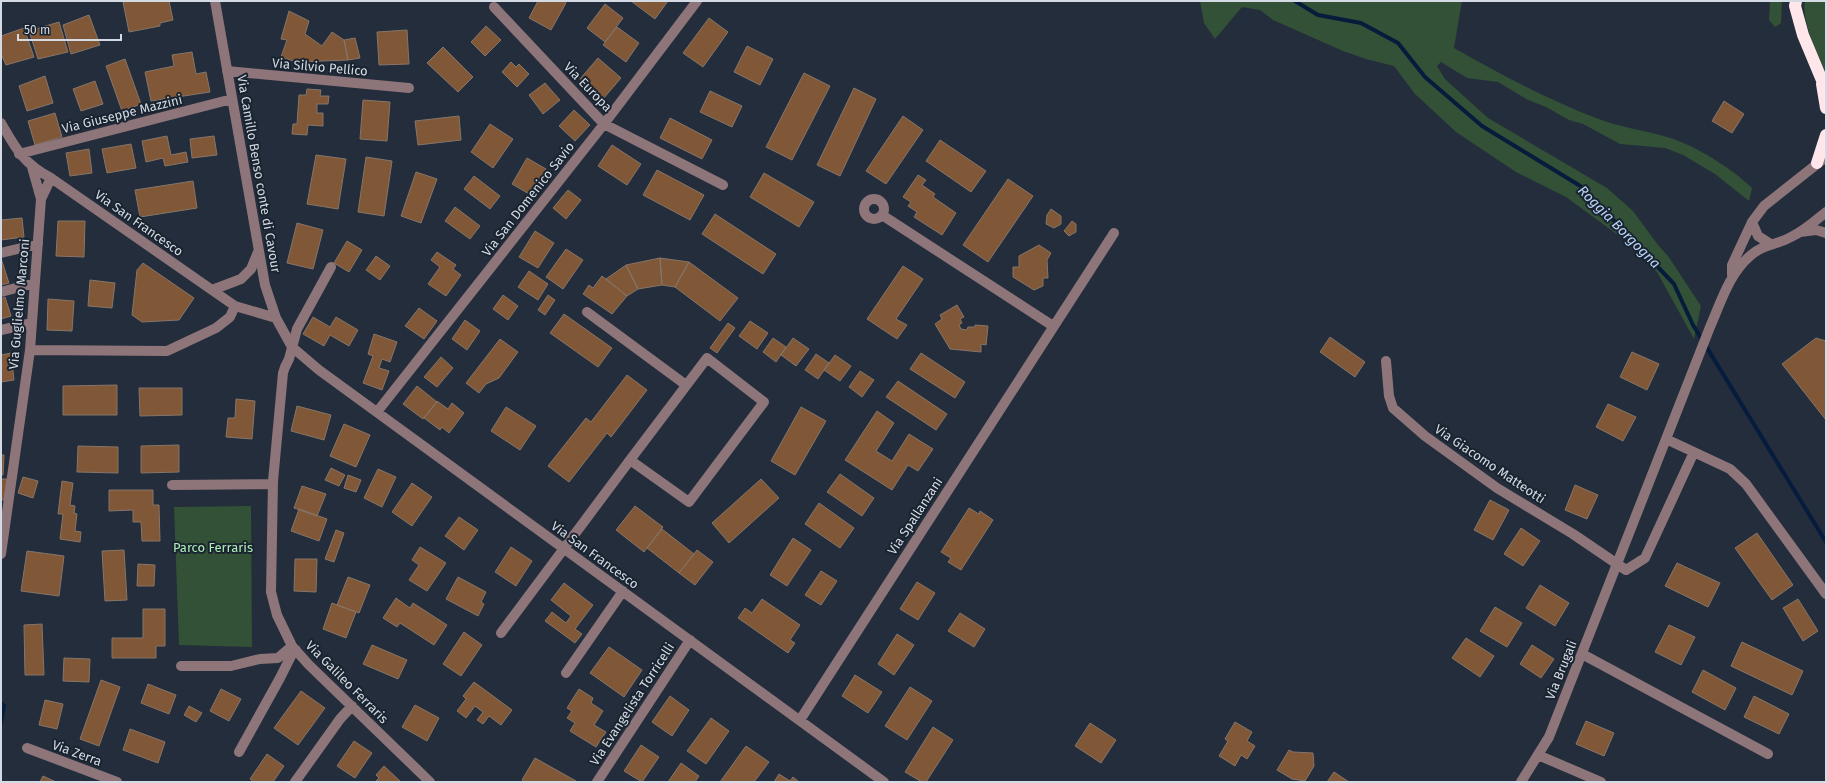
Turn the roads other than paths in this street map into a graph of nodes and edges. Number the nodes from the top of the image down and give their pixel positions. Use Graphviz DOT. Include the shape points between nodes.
graph roads {
  1 [pos="215,1"];
  2 [pos="697,1"];
  3 [pos="1796,1"];
  4 [pos="494,7"];
  5 [pos="228,71"];
  6 [pos="1824,86"];
  7 [pos="409,88"];
  8 [pos="232,99"];
  9 [pos="1826,108"];
  10 [pos="1,123"];
  11 [pos="604,124"];
  12 [pos="1826,135"];
  13 [pos="19,154"];
  14 [pos="1822,160"];
  15 [pos="32,167"];
  16 [pos="51,178"];
  17 [pos="723,185"];
  18 [pos="42,199"];
  19 [pos="1826,212"];
  20 [pos="882,215"];
  21 [pos="1752,222"];
  22 [pos="1800,232"];
  23 [pos="1114,233"];
  24 [pos="1826,233"];
  25 [pos="1770,243"];
  26 [pos="38,244"];
  27 [pos="258,251"];
  28 [pos="1,253"];
  29 [pos="330,267"];
  30 [pos="1732,275"];
  31 [pos="35,283"];
  32 [pos="212,290"];
  33 [pos="1,292"];
  34 [pos="235,306"];
  35 [pos="587,312"];
  36 [pos="276,318"];
  37 [pos="32,323"];
  38 [pos="1053,326"];
  39 [pos="1,330"];
  40 [pos="292,347"];
  41 [pos="30,350"];
  42 [pos="1386,361"];
  43 [pos="686,385"];
  44 [pos="377,412"];
  45 [pos="1666,439"];
  46 [pos="1694,452"];
  47 [pos="630,460"];
  48 [pos="273,484"];
  49 [pos="172,485"];
  50 [pos="564,549"];
  51 [pos="1,554"];
  52 [pos="1617,564"];
  53 [pos="623,591"];
  54 [pos="1826,594"];
  55 [pos="501,633"];
  56 [pos="690,640"];
  57 [pos="294,648"];
  58 [pos="1582,654"];
  59 [pos="181,666"];
  60 [pos="566,673"];
  61 [pos="352,706"];
  62 [pos="800,720"];
  63 [pos="27,748"];
  64 [pos="239,752"];
  65 [pos="1768,754"];
  66 [pos="1538,755"];
  67 [pos="118,782"];
  68 [pos="295,782"];
  69 [pos="430,782"];
  70 [pos="597,782"];
  71 [pos="884,782"];
  72 [pos="1521,782"];
  73 [pos="1600,782"];
  1 -- 5 [label="street, Via Camillo Benso conte di Cavour"];
  2 -- 11 [label="street, Via San Domenico Savio"];
  3 -- 6 [label="highway" via="1803,36"];
  4 -- 11 [label="street, Via Europa"];
  5 -- 7 [label="street, Via Silvio Pellico"];
  5 -- 8 [label="street, Via Camillo Benso conte di Cavour"];
  6 -- 9 [label="highway"];
  8 -- 13 [label="street, Via Giuseppe Mazzini"];
  8 -- 27 [label="street, Via Camillo Benso conte di Cavour"];
  10 -- 13 [label="street"];
  11 -- 17 [label="street, Via Europa"];
  11 -- 44 [label="street, Via San Domenico Savio"];
  12 -- 14 [label="highway"];
  13 -- 15 [label="street"];
  14 -- 21 [label="street" via="1764,206"];
  15 -- 16 [label="street, Via San Francesco"];
  15 -- 18 [label="street, Via Guglielmo Marconi"];
  16 -- 18 [label="street, Via Guglielmo Marconi"];
  16 -- 32 [label="street, Via San Francesco"];
  18 -- 26 [label="street, Via Guglielmo Marconi"];
  19 -- 22 [label="street"];
  20 -- 38 [label="street"];
  21 -- 25 [label="street" via="1758,236"];
  21 -- 30 [label="street" via="1732,265"];
  22 -- 24 [label="street" via="1816,230"];
  22 -- 25 [label="street" via="1790,238"];
  23 -- 38 [label="street, Via Spallanzani"];
  25 -- 30 [label="street" via="1750,255"];
  26 -- 28 [label="street"];
  26 -- 31 [label="street, Via Guglielmo Marconi"];
  27 -- 32 [label="street" via="251,269 241,280"];
  27 -- 36 [label="street, Via Camillo Benso conte di Cavour" via="265,285"];
  29 -- 40 [label="street, Via Galileo Ferraris" via="297,329"];
  30 -- 45 [label="street, Via Brugali"];
  31 -- 33 [label="street"];
  31 -- 37 [label="street, Via Guglielmo Marconi"];
  32 -- 34 [label="street, Via San Francesco"];
  34 -- 36 [label="street, Via San Francesco"];
  34 -- 41 [label="street" via="230,317 216,328 167,351"];
  35 -- 43 [label="street"];
  36 -- 40 [label="street, Via Camillo Benso conte di Cavour"];
  37 -- 39 [label="street"];
  37 -- 41 [label="street, Via Guglielmo Marconi"];
  38 -- 62 [label="street, Via Spallanzani"];
  40 -- 44 [label="street, Via San Francesco"];
  40 -- 48 [label="street, Via Galileo Ferraris" via="290,359 283,373"];
  41 -- 51 [label="street, Via Guglielmo Marconi"];
  42 -- 52 [label="street, Via Giacomo Matteotti" via="1389,396 1393,408 1425,436 1497,488"];
  43 -- 47 [label="street"];
  43 -- 47 [label="street" via="707,358 764,402 689,502"];
  44 -- 50 [label="street, Via San Francesco"];
  45 -- 46 [label="street"];
  45 -- 52 [label="street, Via Brugali"];
  46 -- 52 [label="street" via="1645,558 1626,570"];
  46 -- 54 [label="street" via="1730,469 1746,484"];
  47 -- 50 [label="street"];
  48 -- 49 [label="street"];
  48 -- 57 [label="street, Via Galileo Ferraris" via="271,592 277,616"];
  50 -- 53 [label="street, Via San Francesco"];
  50 -- 55 [label="street"];
  52 -- 58 [label="street, Via Brugali"];
  53 -- 56 [label="street, Via San Francesco"];
  53 -- 60 [label="street"];
  56 -- 62 [label="street, Via San Francesco"];
  56 -- 70 [label="street, Via Evangelista Torricelli"];
  57 -- 59 [label="street" via="278,658 260,659 231,666"];
  57 -- 61 [label="street, Via Galileo Ferraris"];
  57 -- 64 [label="street"];
  58 -- 65 [label="street"];
  58 -- 66 [label="street, Via Brugali" via="1549,737"];
  61 -- 68 [label="street"];
  61 -- 69 [label="street, Via Galileo Ferraris"];
  62 -- 71 [label="street, Via San Francesco"];
  63 -- 67 [label="street, Via Zerra"];
  66 -- 72 [label="street, Via Brugali"];
  66 -- 73 [label="street"];
}
